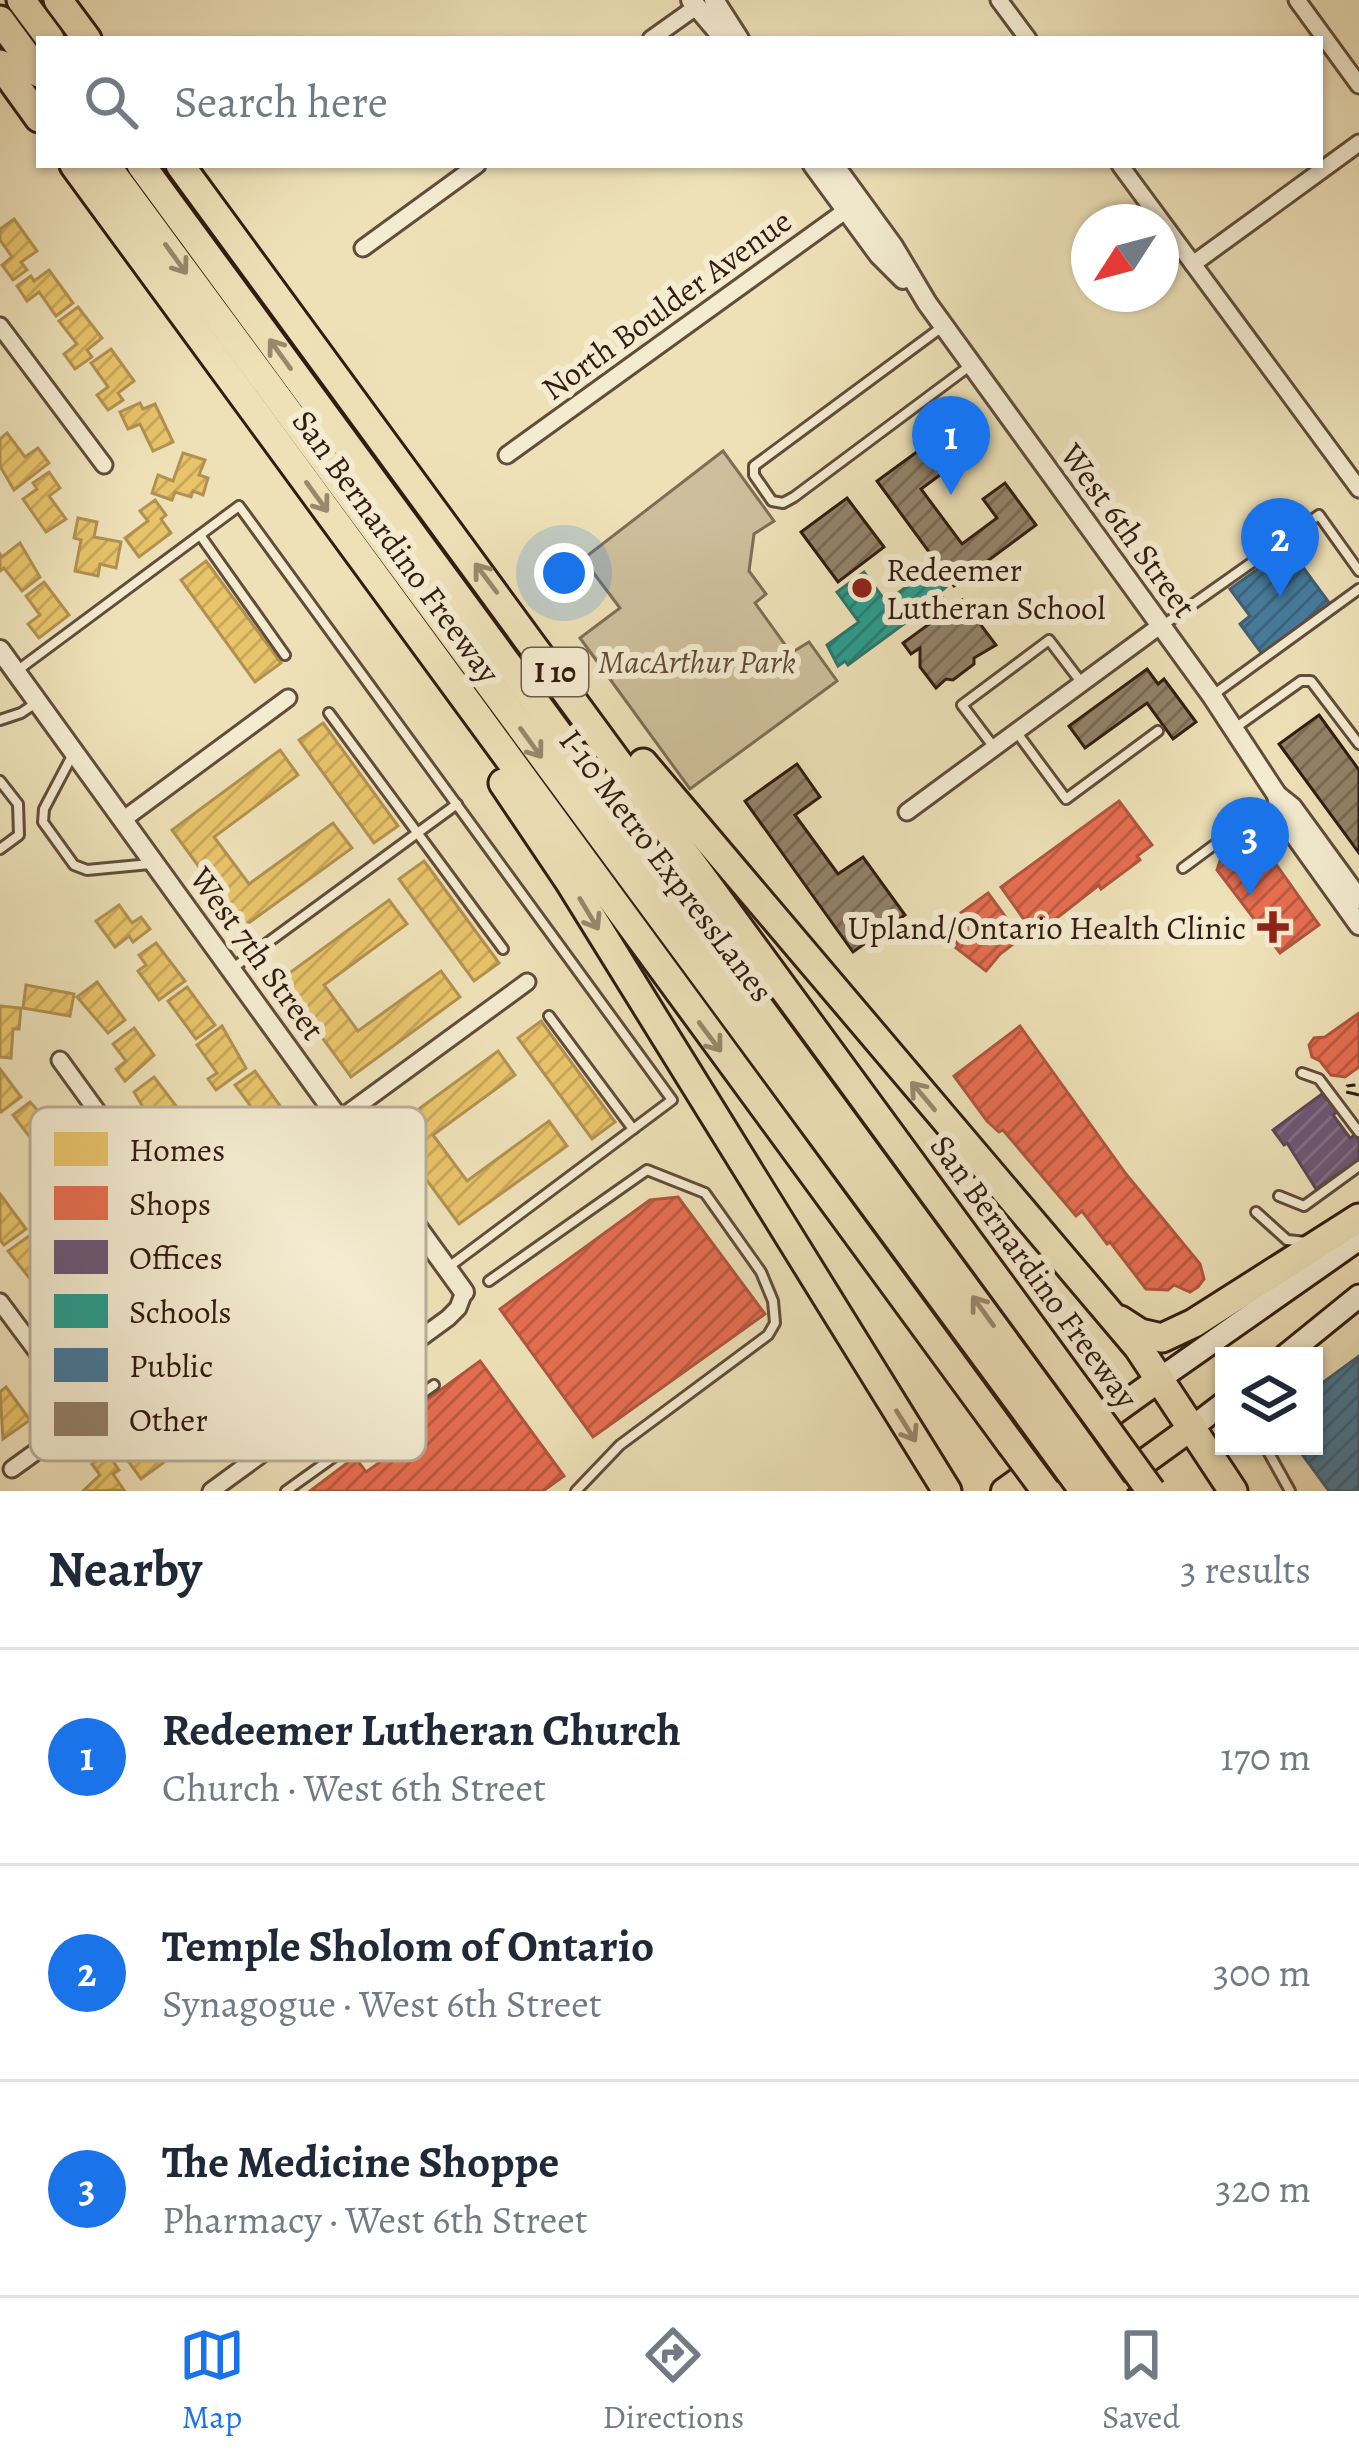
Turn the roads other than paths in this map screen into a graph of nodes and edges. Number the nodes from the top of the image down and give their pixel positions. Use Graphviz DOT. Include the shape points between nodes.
graph roads {
  1 [pos="21,0"];
  2 [pos="58,0"];
  3 [pos="999,0"];
  4 [pos="1297,0"];
  5 [pos="700,2"];
  6 [pos="0,20"];
  7 [pos="48,36"];
  8 [pos="85,36"];
  9 [pos="655,36"];
  10 [pos="722,36"];
  11 [pos="736,36"];
  12 [pos="1026,36"];
  13 [pos="0,64"];
  14 [pos="36,69"];
  15 [pos="1359,85"];
  16 [pos="36,114"];
  17 [pos="1359,143"];
  18 [pos="76,168"];
  19 [pos="108,168"];
  20 [pos="143,168"];
  21 [pos="182,168"];
  22 [pos="473,168"];
  23 [pos="816,168"];
  24 [pos="835,168"];
  25 [pos="1122,168"];
  26 [pos="853,206"];
  27 [pos="363,248"];
  28 [pos="1193,264"];
  29 [pos="0,326"];
  30 [pos="944,326"];
  31 [pos="972,364"];
  32 [pos="507,455"];
  33 [pos="104,465"];
  34 [pos="1359,489"];
  35 [pos="200,536"];
  36 [pos="370,568"];
  37 [pos="1359,572"];
  38 [pos="1359,589"];
  39 [pos="1162,626"];
  40 [pos="522,627"];
  41 [pos="0,650"];
  42 [pos="285,655"];
  43 [pos="16,672"];
  44 [pos="1082,683"];
  45 [pos="1212,696"];
  46 [pos="288,698"];
  47 [pos="38,701"];
  48 [pos="329,713"];
  49 [pos="0,720"];
  50 [pos="1234,729"];
  51 [pos="1016,731"];
  52 [pos="1158,731"];
  53 [pos="1359,744"];
  54 [pos="994,748"];
  55 [pos="74,751"];
  56 [pos="0,781"];
  57 [pos="1270,801"];
  58 [pos="457,804"];
  59 [pos="576,804"];
  60 [pos="907,812"];
  61 [pos="124,819"];
  62 [pos="418,832"];
  63 [pos="642,847"];
  64 [pos="0,849"];
  65 [pos="156,863"];
  66 [pos="1183,868"];
  67 [pos="1356,888"];
  68 [pos="1359,926"];
  69 [pos="503,949"];
  70 [pos="232,969"];
  71 [pos="526,982"];
  72 [pos="670,982"];
  73 [pos="549,1016"];
  74 [pos="60,1060"];
  75 [pos="1302,1073"];
  76 [pos="94,1107"];
  77 [pos="332,1107"];
  78 [pos="355,1107"];
  79 [pos="632,1129"];
  80 [pos="1359,1132"];
  81 [pos="1359,1166"];
  82 [pos="924,1183"];
  83 [pos="1280,1196"];
  84 [pos="1256,1212"];
  85 [pos="1359,1218"];
  86 [pos="426,1236"];
  87 [pos="1359,1239"];
  88 [pos="1321,1243"];
  89 [pos="449,1267"];
  90 [pos="489,1281"];
  91 [pos="464,1292"];
  92 [pos="1359,1296"];
  93 [pos="0,1302"];
  94 [pos="1110,1314"];
  95 [pos="426,1334"];
  96 [pos="30,1342"];
  97 [pos="1296,1347"];
  98 [pos="1161,1378"];
  99 [pos="434,1385"];
  100 [pos="426,1391"];
  101 [pos="1215,1410"];
  102 [pos="1044,1415"];
  103 [pos="1194,1426"];
  104 [pos="1270,1455"];
  105 [pos="30,1456"];
  106 [pos="252,1461"];
  107 [pos="328,1461"];
  108 [pos="12,1469"];
  109 [pos="211,1491"];
  110 [pos="286,1491"];
  111 [pos="576,1491"];
  112 [pos="947,1491"];
  113 [pos="1004,1491"];
  114 [pos="1046,1491"];
  115 [pos="1084,1491"];
  116 [pos="1109,1491"];
  117 [pos="1150,1491"];
  118 [pos="1233,1491"];
  119 [pos="1290,1491"];
  1 -- 7 [label="highway"];
  2 -- 8 [label="highway"];
  3 -- 12 [label="street"];
  4 -- 15 [label="street"];
  5 -- 9 [label="street"];
  5 -- 10 [label="street"];
  5 -- 11 [label="street"];
  6 -- 14 [label="highway"];
  13 -- 16 [label="highway"];
  17 -- 28 [label="street"];
  18 -- 36 [label="highway, San Bernardino Freeway / I 10, one-way"];
  19 -- 59 [label="highway, I-10 Metro ExpressLanes, one-way"];
  63 -- 20 [label="highway, I-10 Metro ExpressLanes, one-way"];
  40 -- 21 [label="highway, San Bernardino Freeway / I 10, one-way"];
  22 -- 27 [label="street"];
  23 -- 26 [label="street, West 6th Street"];
  24 -- 26 [label="street, West 6th Street"];
  25 -- 28 [label="street"];
  26 -- 30 [label="street, West 6th Street" via="880,255"];
  26 -- 32 [label="street, North Boulder Avenue"];
  28 -- 34 [label="street"];
  29 -- 33 [label="street"];
  30 -- 31 [label="street, West 6th Street"];
  30 -- 31 [label="lane" via="754,466 754,476 783,503"];
  31 -- 39 [label="street, West 6th Street"];
  35 -- 42 [label="lane"];
  35 -- 43 [label="lane"];
  35 -- 58 [label="lane" via="239,506"];
  36 -- 72 [label="highway, San Bernardino Freeway / I 10"];
  36 -- 112 [label="highway, one-way" via="394,632 568,881"];
  37 -- 39 [label="lane" via="1319,515"];
  38 -- 45 [label="lane"];
  39 -- 44 [label="street"];
  39 -- 45 [label="street, West 6th Street"];
  40 -- 82 [label="highway, San Bernardino Freeway / I 10"];
  94 -- 40 [label="highway, one-way" via="656,781 561,652"];
  41 -- 43 [label="street, West 7th Street"];
  43 -- 47 [label="street, West 7th Street"];
  44 -- 51 [label="street"];
  44 -- 54 [label="lane" via="1049,640 962,705"];
  45 -- 50 [label="street, West 6th Street"];
  46 -- 61 [label="street"];
  47 -- 49 [label="lane"];
  47 -- 55 [label="street, West 7th Street"];
  48 -- 62 [label="lane"];
  50 -- 53 [label="lane" via="1311,681"];
  50 -- 57 [label="street, West 6th Street"];
  51 -- 52 [label="lane" via="1066,799"];
  51 -- 54 [label="street"];
  54 -- 60 [label="street"];
  55 -- 61 [label="street, West 7th Street"];
  55 -- 65 [label="lane" via="43,822 74,866"];
  56 -- 64 [label="lane" via="18,804 20,835"];
  57 -- 66 [label="lane"];
  57 -- 67 [label="street, West 6th Street" via="1292,807"];
  57 -- 68 [label="street, West 6th Street"];
  58 -- 62 [label="lane"];
  58 -- 79 [label="lane" via="672,1100"];
  59 -- 72 [label="highway"];
  59 -- 102 [label="highway, I-10 Metro ExpressLanes"];
  61 -- 65 [label="street, West 7th Street"];
  62 -- 69 [label="lane"];
  62 -- 70 [label="lane"];
  63 -- 82 [label="highway"];
  102 -- 63 [label="highway, I-10 Metro ExpressLanes, one-way"];
  65 -- 70 [label="street, West 7th Street"];
  70 -- 77 [label="street, West 7th Street"];
  71 -- 78 [label="street"];
  72 -- 114 [label="highway, San Bernardino Freeway / I 10, one-way, bridge"];
  73 -- 79 [label="lane"];
  74 -- 76 [label="street"];
  75 -- 80 [label="lane" via="1319,1079"];
  79 -- 89 [label="lane"];
  81 -- 83 [label="lane" via="1304,1207"];
  82 -- 117 [label="highway, San Bernardino Freeway / I 10, bridge"];
  84 -- 88 [label="lane" via="1287,1240"];
  85 -- 88 [label="highway"];
  86 -- 89 [label="street, West 7th Street"];
  87 -- 98 [label="main road"];
  88 -- 94 [label="highway" via="1162,1338"];
  89 -- 91 [label="street, West 7th Street"];
  90 -- 111 [label="lane" via="647,1170 705,1193 773,1301 768,1336 620,1445"];
  91 -- 95 [label="street" via="458,1308"];
  92 -- 97 [label="main road"];
  93 -- 96 [label="street"];
  94 -- 98 [label="highway"];
  98 -- 103 [label="highway"];
  98 -- 113 [label="main road"];
  99 -- 100 [label="lane"];
  101 -- 103 [label="main road"];
  102 -- 115 [label="highway, I-10 Metro ExpressLanes, bridge"];
  102 -- 116 [label="highway, I-10 Metro ExpressLanes, bridge"];
  103 -- 116 [label="main road"];
  103 -- 118 [label="highway"];
  104 -- 119 [label="lane"];
  105 -- 108 [label="street"];
  106 -- 109 [label="street"];
  107 -- 110 [label="lane"];
}
